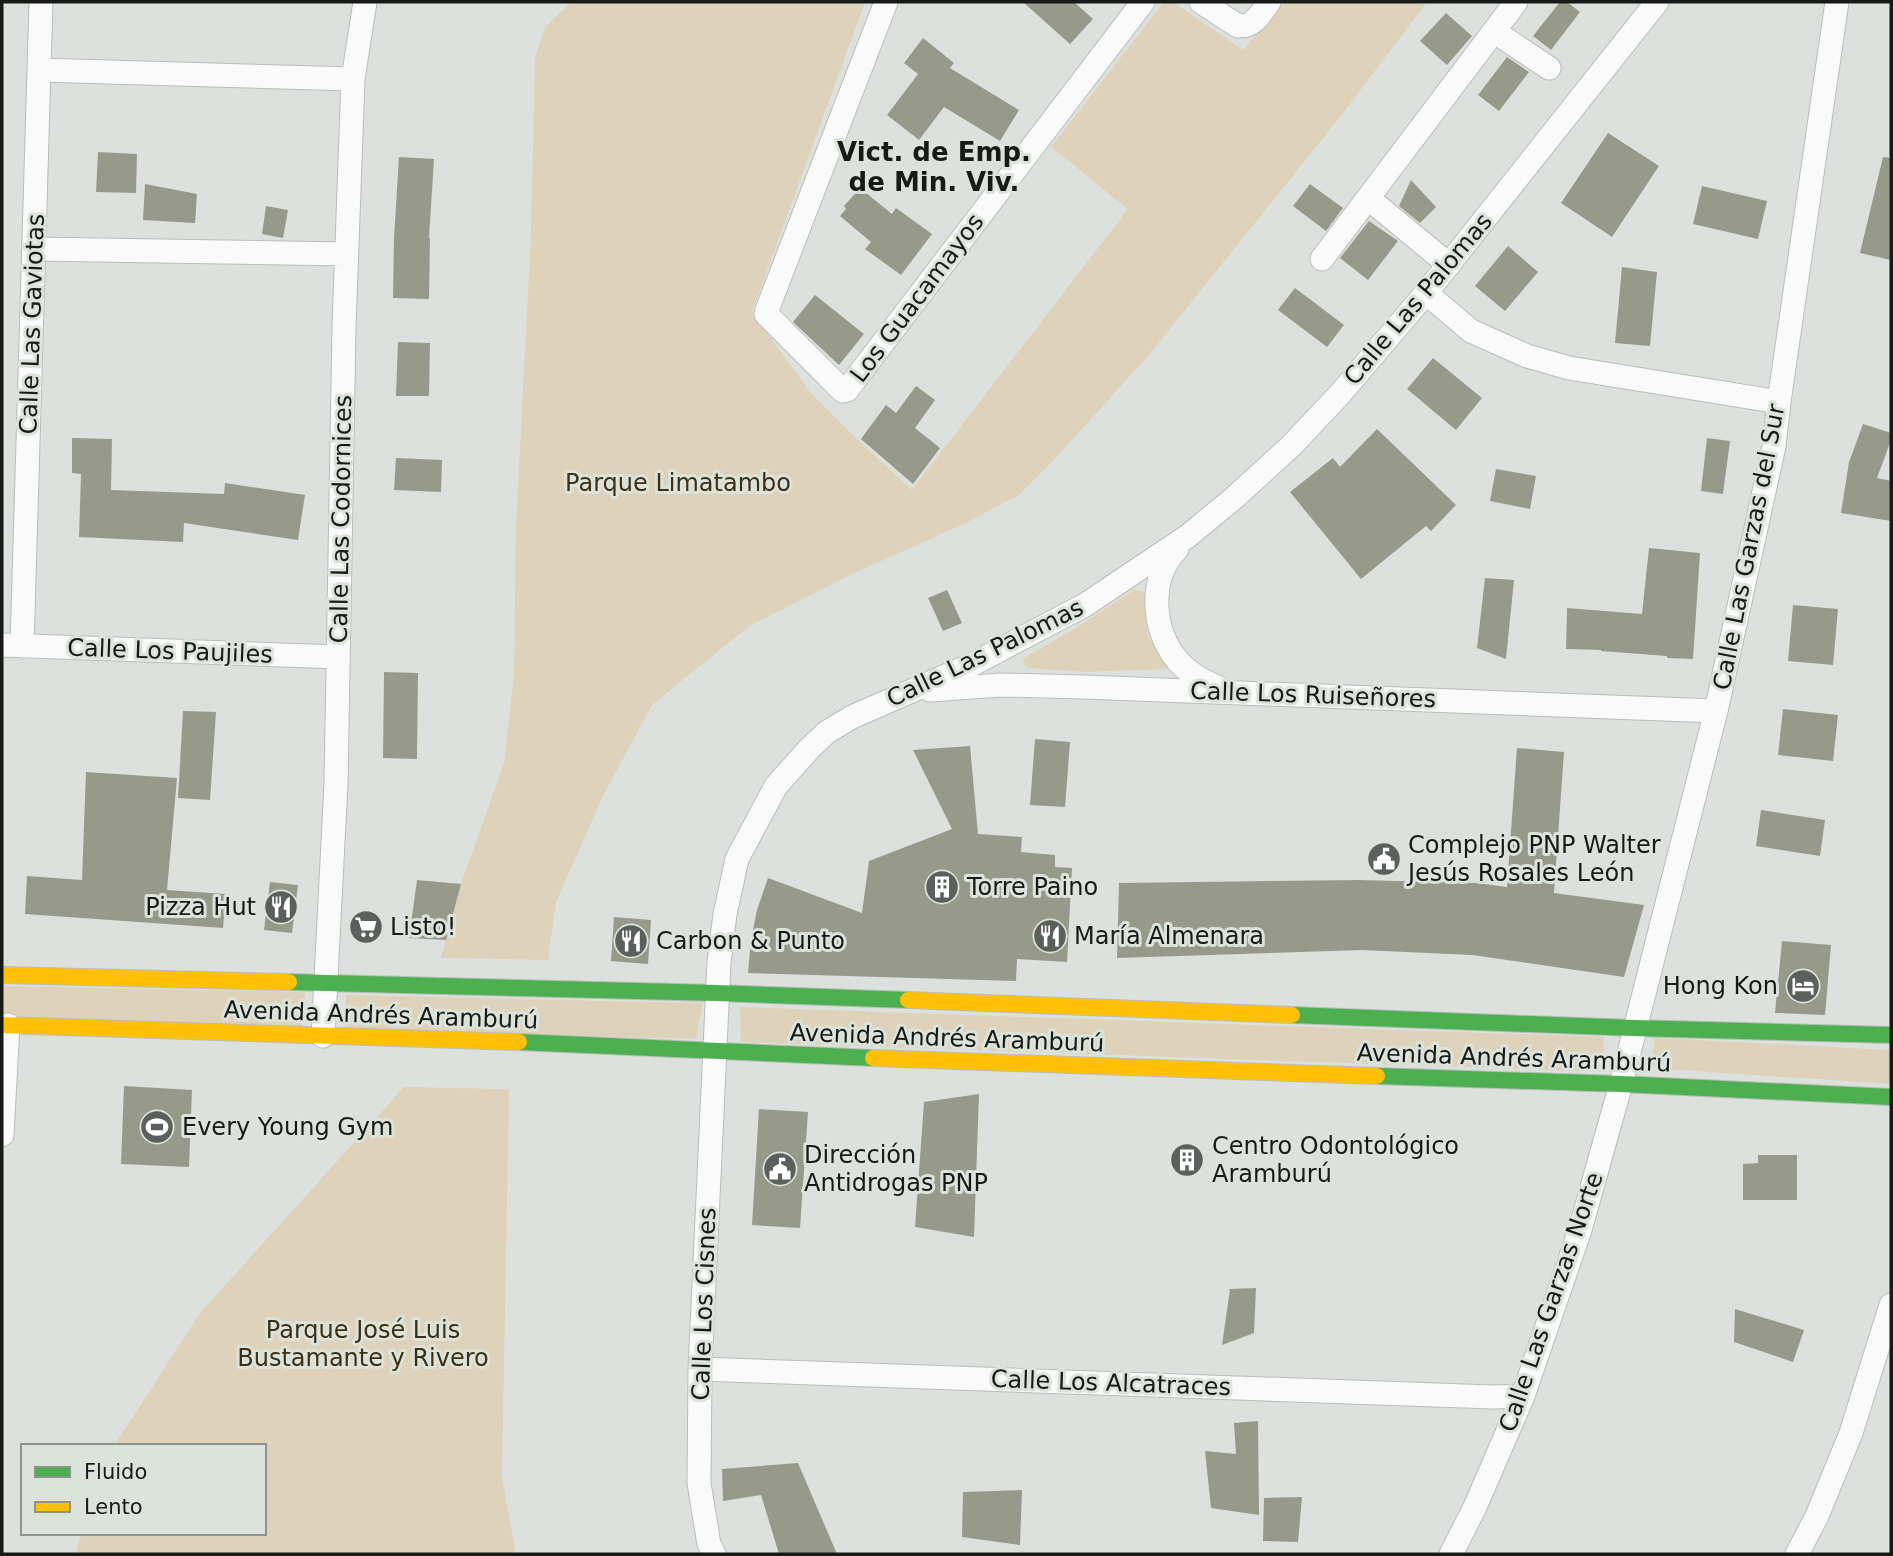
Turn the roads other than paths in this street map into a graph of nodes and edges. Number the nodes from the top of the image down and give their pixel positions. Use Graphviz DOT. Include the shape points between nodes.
graph roads {
  1 [pos="41,2"];
  2 [pos="365,2"];
  3 [pos="886,2"];
  4 [pos="1143,2"];
  5 [pos="1201,2"];
  6 [pos="1269,2"];
  7 [pos="1516,2"];
  8 [pos="1657,2"];
  9 [pos="1837,2"];
  10 [pos="1494,32"];
  11 [pos="1549,68"];
  12 [pos="39,70"];
  13 [pos="353,79"];
  14 [pos="1368,198"];
  15 [pos="34,249"];
  16 [pos="346,254"];
  17 [pos="1322,259"];
  18 [pos="1449,265"];
  19 [pos="1426,293"];
  20 [pos="1779,402"];
  21 [pos="1188,536"];
  22 [pos="12,646"];
  23 [pos="338,657"];
  24 [pos="1241,691"];
  25 [pos="909,692"];
  26 [pos="1716,711"];
  27 [pos="2,975"];
  28 [pos="326,983"];
  29 [pos="717,993"];
  30 [pos="5,1025"];
  31 [pos="1634,1028"];
  32 [pos="1891,1035"];
  33 [pos="323,1036"];
  34 [pos="714,1052"];
  35 [pos="1621,1084"];
  36 [pos="1891,1097"];
  37 [pos="2,1135"];
  38 [pos="1891,1305"];
  39 [pos="700,1369"];
  40 [pos="1522,1396"];
  41 [pos="714,1554"];
  42 [pos="1451,1554"];
  43 [pos="1797,1554"];
  1 -- 12 [label="street, Calle Las Gaviotas"];
  2 -- 13 [label="street, Calle Las Codornices"];
  3 -- 4 [label="street, Los Guacamayos" via="766,314 843,391"];
  5 -- 6 [label="street" via="1245,27"];
  7 -- 10 [label="street"];
  8 -- 18 [label="street, Calle Las Palomas"];
  9 -- 20 [label="street, Calle Las Garzas del Sur"];
  10 -- 11 [label="street"];
  10 -- 14 [label="street"];
  12 -- 13 [label="street"];
  12 -- 15 [label="street, Calle Las Gaviotas"];
  13 -- 16 [label="street, Calle Las Codornices"];
  14 -- 17 [label="street"];
  14 -- 18 [label="street"];
  15 -- 16 [label="street"];
  15 -- 22 [label="street, Calle Las Gaviotas"];
  16 -- 23 [label="street, Calle Las Codornices"];
  18 -- 19 [label="street, Calle Las Palomas"];
  19 -- 20 [label="street" via="1471,331 1527,356 1569,368"];
  19 -- 21 [label="street, Calle Las Palomas" via="1291,446"];
  20 -- 26 [label="street, Calle Las Garzas del Sur" via="1774,446"];
  21 -- 24 [label="street" via="1161,574 1158,620 1179,662 1218,687"];
  21 -- 25 [label="street, Calle Las Palomas" via="1085,605"];
  22 -- 23 [label="street, Calle Los Paujiles"];
  23 -- 28 [label="street, Calle Las Codornices"];
  24 -- 25 [label="street, Calle Los Ruiseñores" via="1001,685"];
  24 -- 26 [label="street, Calle Los Ruiseñores"];
  25 -- 29 [label="street, Calle Las Palomas" via="827,732 776,786 737,859 725,914"];
  26 -- 31 [label="street, Calle Las Garzas del Sur"];
  27 -- 28 [label="main road, Avenida Andrés Aramburú"];
  28 -- 29 [label="main road, Avenida Andrés Aramburú"];
  28 -- 33 [label="street, Calle Las Codornices"];
  29 -- 31 [label="main road, Avenida Andrés Aramburú"];
  29 -- 34 [label="street, Calle Las Palomas"];
  30 -- 33 [label="main road, Avenida Andrés Aramburú"];
  30 -- 37 [label="street"];
  31 -- 32 [label="main road, Avenida Andrés Aramburú"];
  31 -- 35 [label="street, Calle Las Garzas del Sur"];
  33 -- 34 [label="main road, Avenida Andrés Aramburú"];
  34 -- 35 [label="main road, Avenida Andrés Aramburú"];
  34 -- 39 [label="street, Calle Los Cisnes"];
  35 -- 36 [label="main road, Avenida Andrés Aramburú"];
  35 -- 40 [label="street, Calle Las Garzas Norte" via="1580,1230"];
  38 -- 43 [label="street" via="1851,1433"];
  39 -- 40 [label="street, Calle Los Alcatraces"];
  39 -- 41 [label="street, Calle Los Cisnes" via="699,1483"];
  40 -- 42 [label="street, Calle Las Garzas Norte"];
}
